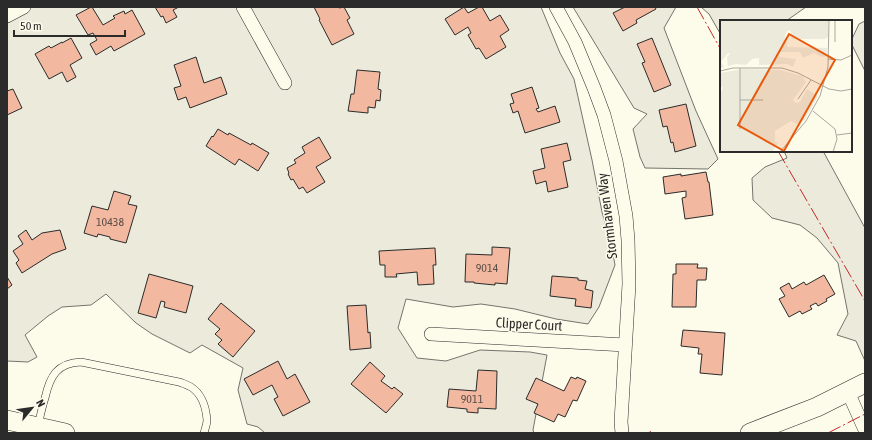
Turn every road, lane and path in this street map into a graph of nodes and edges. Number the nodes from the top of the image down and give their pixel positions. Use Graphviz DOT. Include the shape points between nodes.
graph roads {
  1 [pos="24,7"];
  2 [pos="243,7"];
  3 [pos="556,7"];
  4 [pos="7,16"];
  5 [pos="285,83"];
  6 [pos="431,334"];
  7 [pos="625,345"];
  8 [pos="865,383"];
  9 [pos="848,392"];
  10 [pos="7,420"];
  11 [pos="37,430"];
  12 [pos="865,430"];
  13 [pos="66,433"];
  14 [pos="204,433"];
  15 [pos="622,433"];
  16 [pos="750,433"];
  1 -- 4 [label="street"];
  2 -- 5 [label="street"];
  3 -- 7 [label="street, Stormhaven Way" via="575,42 594,88 616,161 628,233 629,284"];
  6 -- 7 [label="street, Clipper Court"];
  7 -- 15 [label="street, Stormhaven Way"];
  8 -- 9 [label="main road"];
  9 -- 12 [label="street"];
  9 -- 16 [label="main road"];
  10 -- 11 [label="main road"];
  11 -- 13 [label="main road"];
  11 -- 14 [label="lane" via="52,377 59,369 71,363 81,362 179,382 190,387 198,394 206,412"];
}
